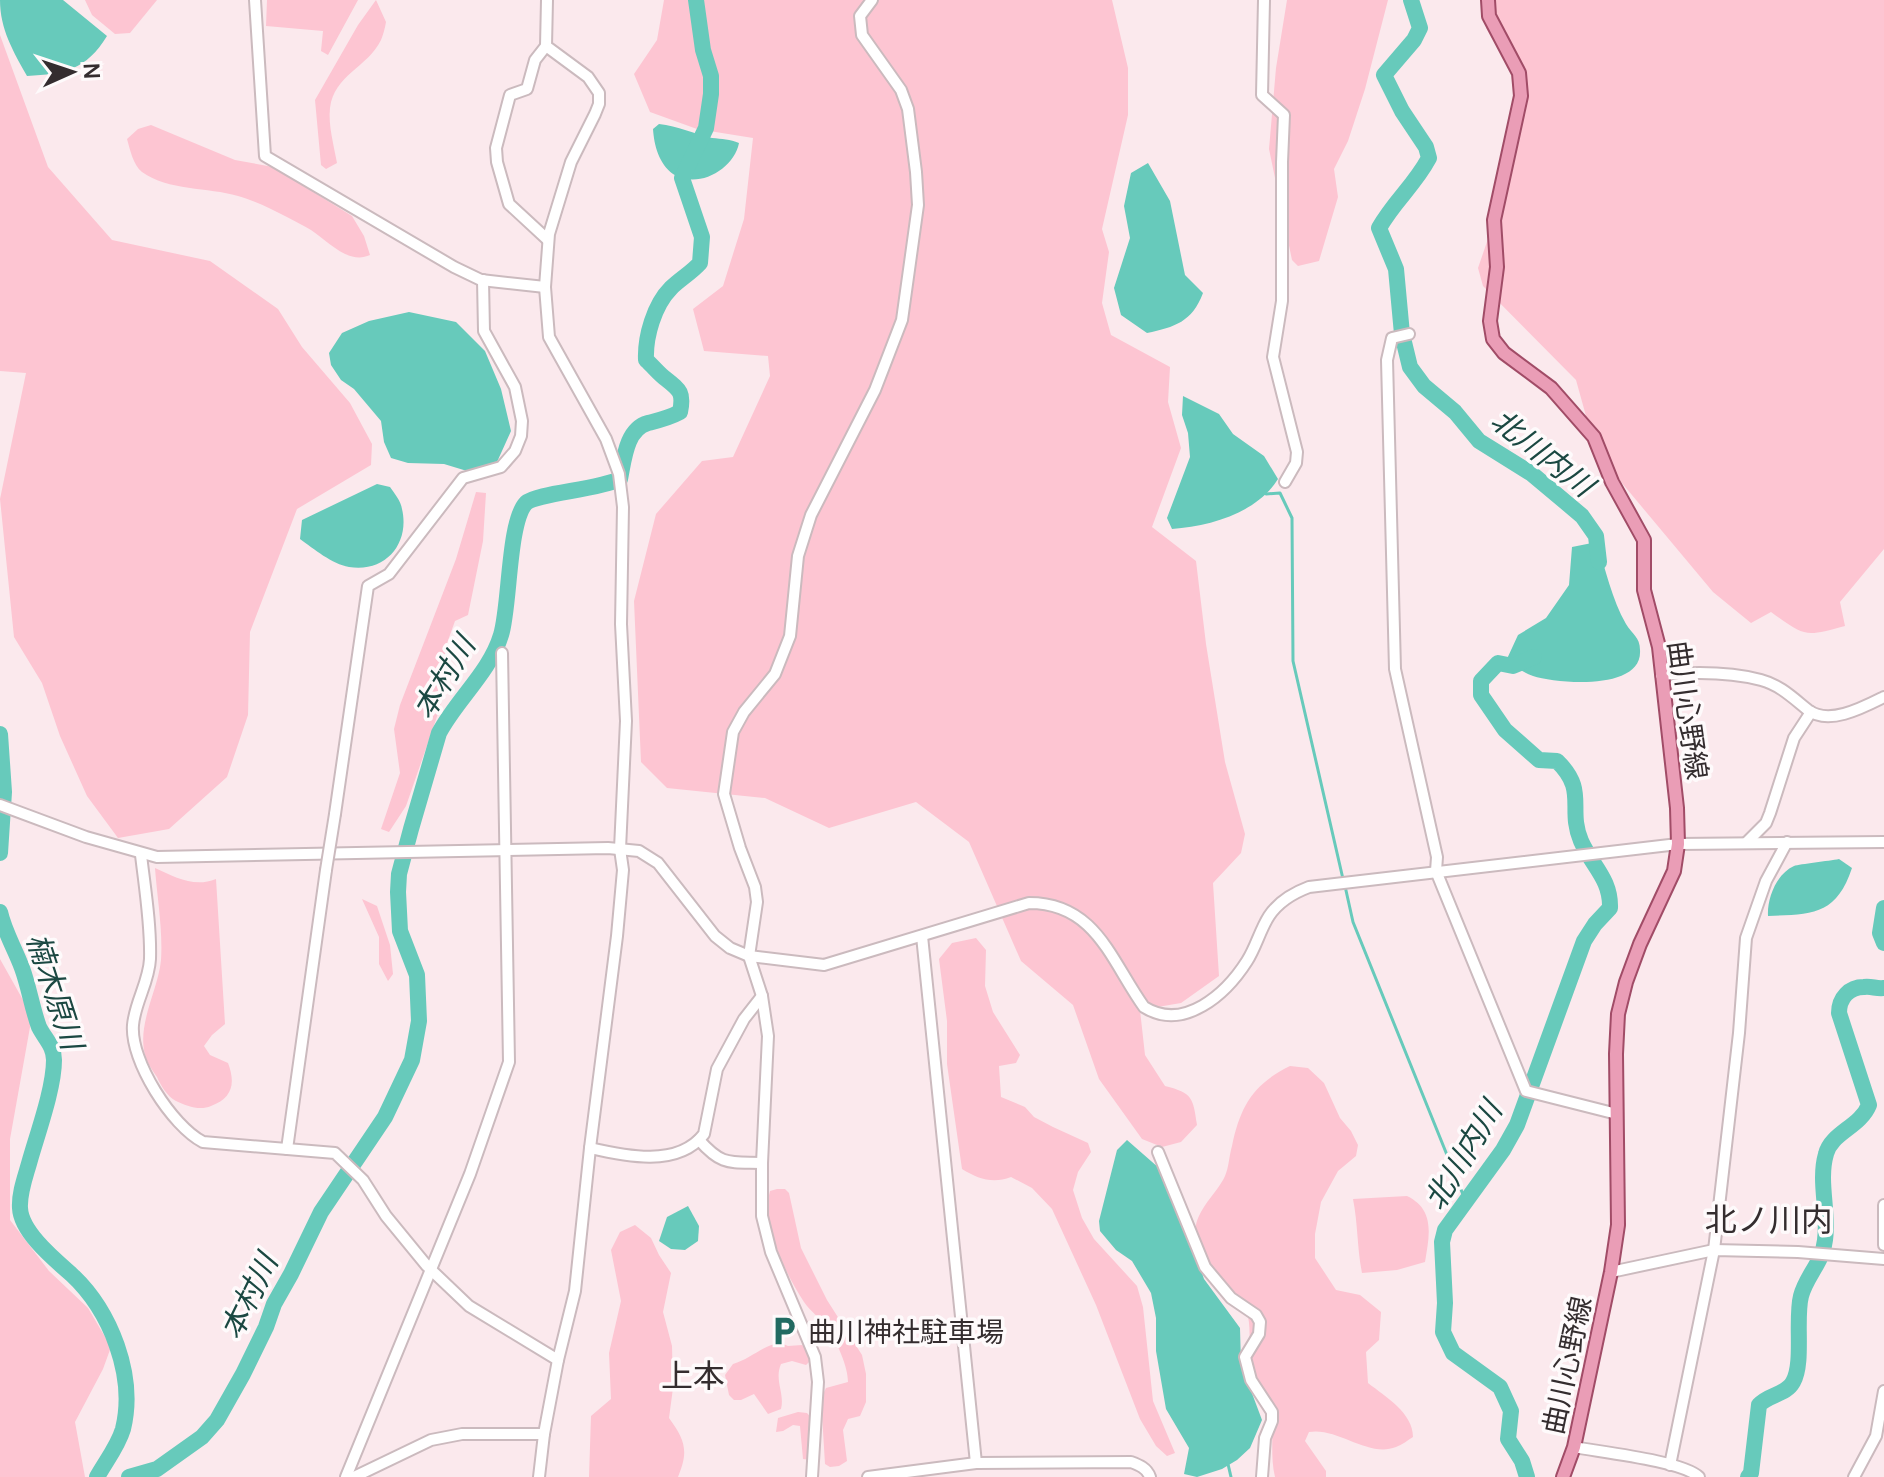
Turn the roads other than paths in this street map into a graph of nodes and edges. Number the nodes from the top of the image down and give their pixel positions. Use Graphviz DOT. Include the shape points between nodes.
graph roads {
  1 [pos="255,0"];
  2 [pos="547,0"];
  3 [pos="872,0"];
  4 [pos="1264,0"];
  5 [pos="1488,0"];
  6 [pos="546,46"];
  7 [pos="548,240"];
  8 [pos="483,280"];
  9 [pos="545,287"];
  10 [pos="1409,334"];
  11 [pos="1285,482"];
  12 [pos="502,653"];
  13 [pos="1661,675"];
  14 [pos="1884,697"];
  15 [pos="1811,712"];
  16 [pos="0,805"];
  17 [pos="1747,842"];
  18 [pos="1787,842"];
  19 [pos="1884,842"];
  20 [pos="1678,844"];
  21 [pos="620,849"];
  22 [pos="504,851"];
  23 [pos="141,855"];
  24 [pos="1436,871"];
  25 [pos="922,936"];
  26 [pos="749,956"];
  27 [pos="762,996"];
  28 [pos="1617,1114"];
  29 [pos="699,1140"];
  30 [pos="590,1148"];
  31 [pos="287,1149"];
  32 [pos="1158,1152"];
  33 [pos="762,1163"];
  34 [pos="1884,1205"];
  35 [pos="1884,1245"];
  36 [pos="1714,1250"];
  37 [pos="1884,1259"];
  38 [pos="431,1269"];
  39 [pos="1611,1272"];
  40 [pos="558,1360"];
  41 [pos="1884,1391"];
  42 [pos="544,1434"];
  43 [pos="1574,1447"];
  44 [pos="976,1463"];
  45 [pos="1670,1465"];
  46 [pos="346,1477"];
  47 [pos="354,1477"];
  48 [pos="539,1477"];
  49 [pos="812,1477"];
  50 [pos="868,1477"];
  51 [pos="1150,1477"];
  52 [pos="1262,1477"];
  53 [pos="1563,1477"];
  54 [pos="1699,1477"];
  55 [pos="1854,1477"];
  1 -- 8 [label="street" via="265,156"];
  2 -- 6 [label="street"];
  3 -- 26 [label="street" via="860,16 862,35 901,90 908,109 918,205 914,237 902,320 885,367 811,515 798,556 795,612 785,652 768,684 744,712 728,753 724,794 757,902"];
  4 -- 11 [label="street" via="1262,95 1284,115 1282,301 1273,357 1297,452"];
  5 -- 13 [label="main road, 曲川心野線" via="1489,16 1519,73 1521,96 1494,220 1493,339 1551,388 1594,437 1644,540 1644,590"];
  6 -- 7 [label="street" via="588,77 599,93"];
  6 -- 7 [label="street" via="535,60 527,89 510,95 496,148 509,204"];
  7 -- 9 [label="street"];
  8 -- 9 [label="street"];
  8 -- 31 [label="street, bridge" via="484,331 515,387 521,436 501,467 463,478 389,574 368,586"];
  9 -- 21 [label="street" via="549,337 606,439 619,474 626,721"];
  10 -- 24 [label="street" via="1392,338 1387,360 1395,669"];
  12 -- 22 [label="street"];
  13 -- 15 [label="street" via="1760,679"];
  13 -- 20 [label="main road, 曲川心野線"];
  14 -- 15 [label="street" via="1858,710"];
  15 -- 17 [label="street" via="1794,738 1766,823"];
  16 -- 23 [label="street"];
  17 -- 18 [label="street"];
  17 -- 20 [label="street"];
  18 -- 19 [label="street"];
  18 -- 36 [label="street" via="1746,938"];
  20 -- 24 [label="street"];
  20 -- 28 [label="main road, 曲川心野線" via="1674,871 1640,944 1618,1014"];
  21 -- 22 [label="street"];
  21 -- 26 [label="street" via="639,851 658,863 715,936"];
  21 -- 30 [label="street" via="617,936"];
  22 -- 23 [label="street"];
  22 -- 38 [label="street" via="509,1062"];
  23 -- 31 [label="street" via="150,962 133,1026 134,1047 146,1075 158,1097 203,1142"];
  24 -- 25 [label="street" via="1292,893 1269,915 1233,981 1188,1014 1171,1017 1144,1007 1086,922 1061,907 1029,903"];
  24 -- 28 [label="street" via="1526,1091"];
  25 -- 26 [label="street" via="824,965"];
  25 -- 44 [label="street"];
  26 -- 27 [label="street"];
  27 -- 29 [label="street" via="717,1069"];
  27 -- 33 [label="street" via="768,1036"];
  28 -- 39 [label="main road, 曲川心野線" via="1618,1225"];
  29 -- 30 [label="street" via="655,1158"];
  29 -- 33 [label="street" via="723,1161"];
  30 -- 40 [label="street" via="575,1291"];
  31 -- 38 [label="street" via="335,1153 363,1180"];
  32 -- 52 [label="street" via="1205,1267 1260,1322 1245,1363 1272,1412"];
  33 -- 49 [label="street" via="766,1237 815,1357"];
  34 -- 35 [label="street"];
  36 -- 37 [label="street"];
  36 -- 39 [label="street"];
  36 -- 45 [label="street"];
  38 -- 40 [label="street" via="469,1306"];
  38 -- 46 [label="street"];
  39 -- 43 [label="main road, 曲川心野線"];
  40 -- 42 [label="street"];
  41 -- 55 [label="street" via="1876,1436"];
  42 -- 47 [label="street" via="462,1434 431,1440"];
  42 -- 48 [label="street"];
  43 -- 45 [label="street"];
  43 -- 53 [label="main road, 曲川心野線"];
  44 -- 50 [label="street"];
  44 -- 51 [label="street" via="1131,1462"];
  45 -- 54 [label="street"];
}
